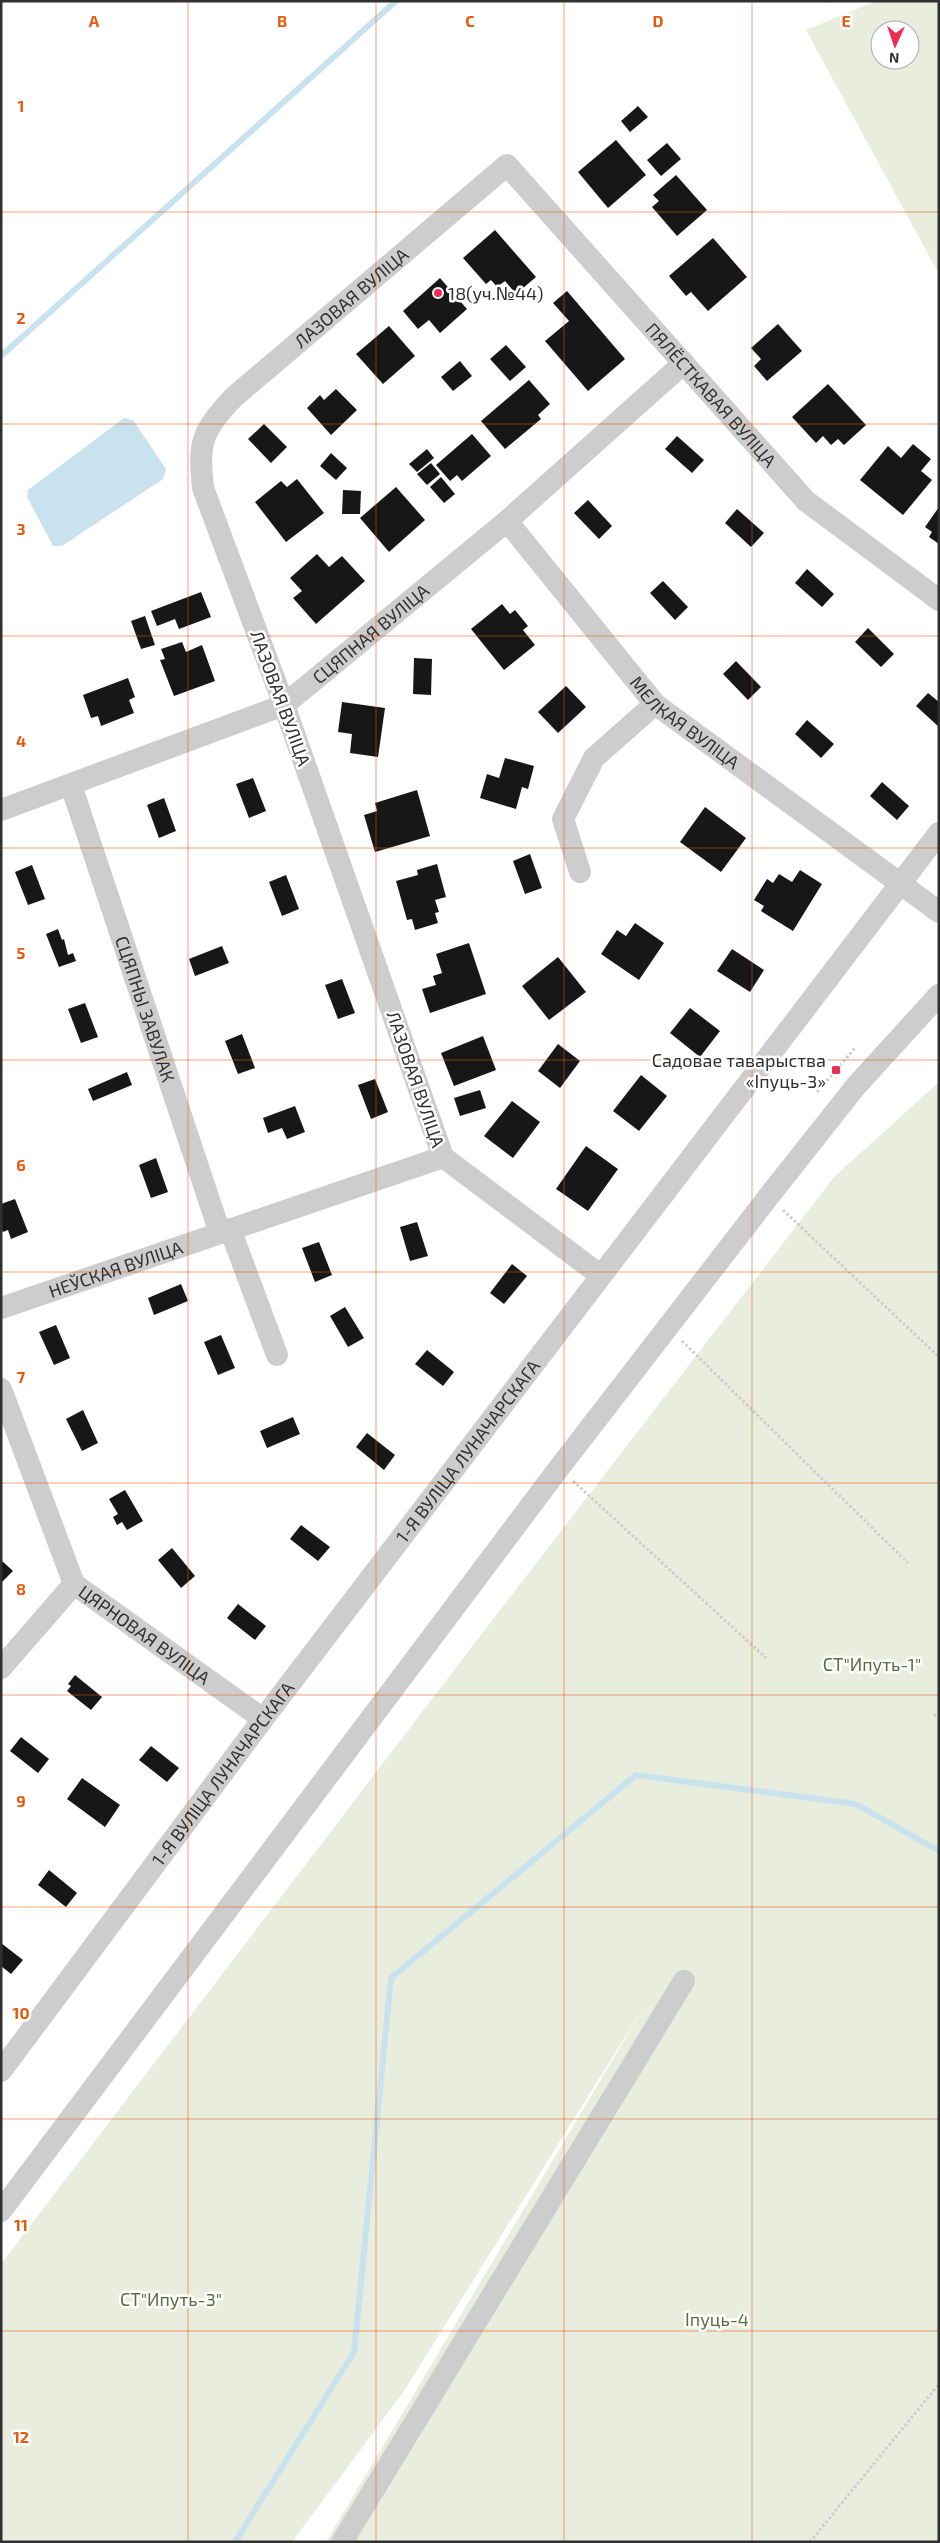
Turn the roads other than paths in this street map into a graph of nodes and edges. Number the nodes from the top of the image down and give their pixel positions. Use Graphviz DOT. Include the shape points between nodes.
graph roads {
  1 [pos="507,165"];
  2 [pos="684,363"];
  3 [pos="507,521"];
  4 [pos="939,600"];
  5 [pos="655,704"];
  6 [pos="284,705"];
  7 [pos="71,785"];
  8 [pos="1,810"];
  9 [pos="939,833"];
  10 [pos="580,872"];
  11 [pos="900,884"];
  12 [pos="939,912"];
  13 [pos="939,995"];
  14 [pos="443,1157"];
  15 [pos="225,1231"];
  16 [pos="600,1275"];
  17 [pos="1,1308"];
  18 [pos="277,1355"];
  19 [pos="1,1389"];
  20 [pos="74,1584"];
  21 [pos="1,1668"];
  22 [pos="263,1719"];
  23 [pos="684,1982"];
  24 [pos="1,2071"];
  25 [pos="1,2211"];
  26 [pos="342,2542"];
  1 -- 2 [label="street, ПЯЛЁСТКАВАЯ ВУЛІЦА"];
  1 -- 6 [label="street, ЛАЗОВАЯ ВУЛІЦА" via="234,397 214,417 204,435 200,457 203,488"];
  2 -- 3 [label="street, СЦЯПНАЯ ВУЛІЦА"];
  2 -- 4 [label="street, ПЯЛЁСТКАВАЯ ВУЛІЦА" via="806,501"];
  3 -- 5 [label="street, МЕЛКАЯ ВУЛІЦА"];
  3 -- 6 [label="street, СЦЯПНАЯ ВУЛІЦА"];
  5 -- 10 [label="street" via="594,758 563,819"];
  5 -- 11 [label="street, МЕЛКАЯ ВУЛІЦА"];
  6 -- 7 [label="street, СЦЯПНАЯ ВУЛІЦА"];
  6 -- 14 [label="street, ЛАЗОВАЯ ВУЛІЦА"];
  7 -- 8 [label="street, СЦЯПНАЯ ВУЛІЦА"];
  7 -- 15 [label="street, СЦЯПНЫ ЗАВУЛАК"];
  9 -- 11 [label="street, 1-Я ВУЛІЦА ЛУНАЧАРСКАГА"];
  11 -- 12 [label="street, МЕЛКАЯ ВУЛІЦА"];
  11 -- 16 [label="street, 1-Я ВУЛІЦА ЛУНАЧАРСКАГА"];
  13 -- 25 [label="street" via="856,1086 559,1468"];
  14 -- 15 [label="street, НЕЎСКАЯ ВУЛІЦА"];
  14 -- 16 [label="street, ЛАЗОВАЯ ВУЛІЦА"];
  15 -- 17 [label="street, НЕЎСКАЯ ВУЛІЦА"];
  15 -- 18 [label="street"];
  16 -- 22 [label="street, 1-Я ВУЛІЦА ЛУНАЧАРСКАГА"];
  19 -- 20 [label="street, ЦЯРНОВАЯ ВУЛІЦА"];
  20 -- 21 [label="street"];
  20 -- 22 [label="street, ЦЯРНОВАЯ ВУЛІЦА"];
  22 -- 24 [label="street, 1-Я ВУЛІЦА ЛУНАЧАРСКАГА"];
  23 -- 26 [label="street"];
}
